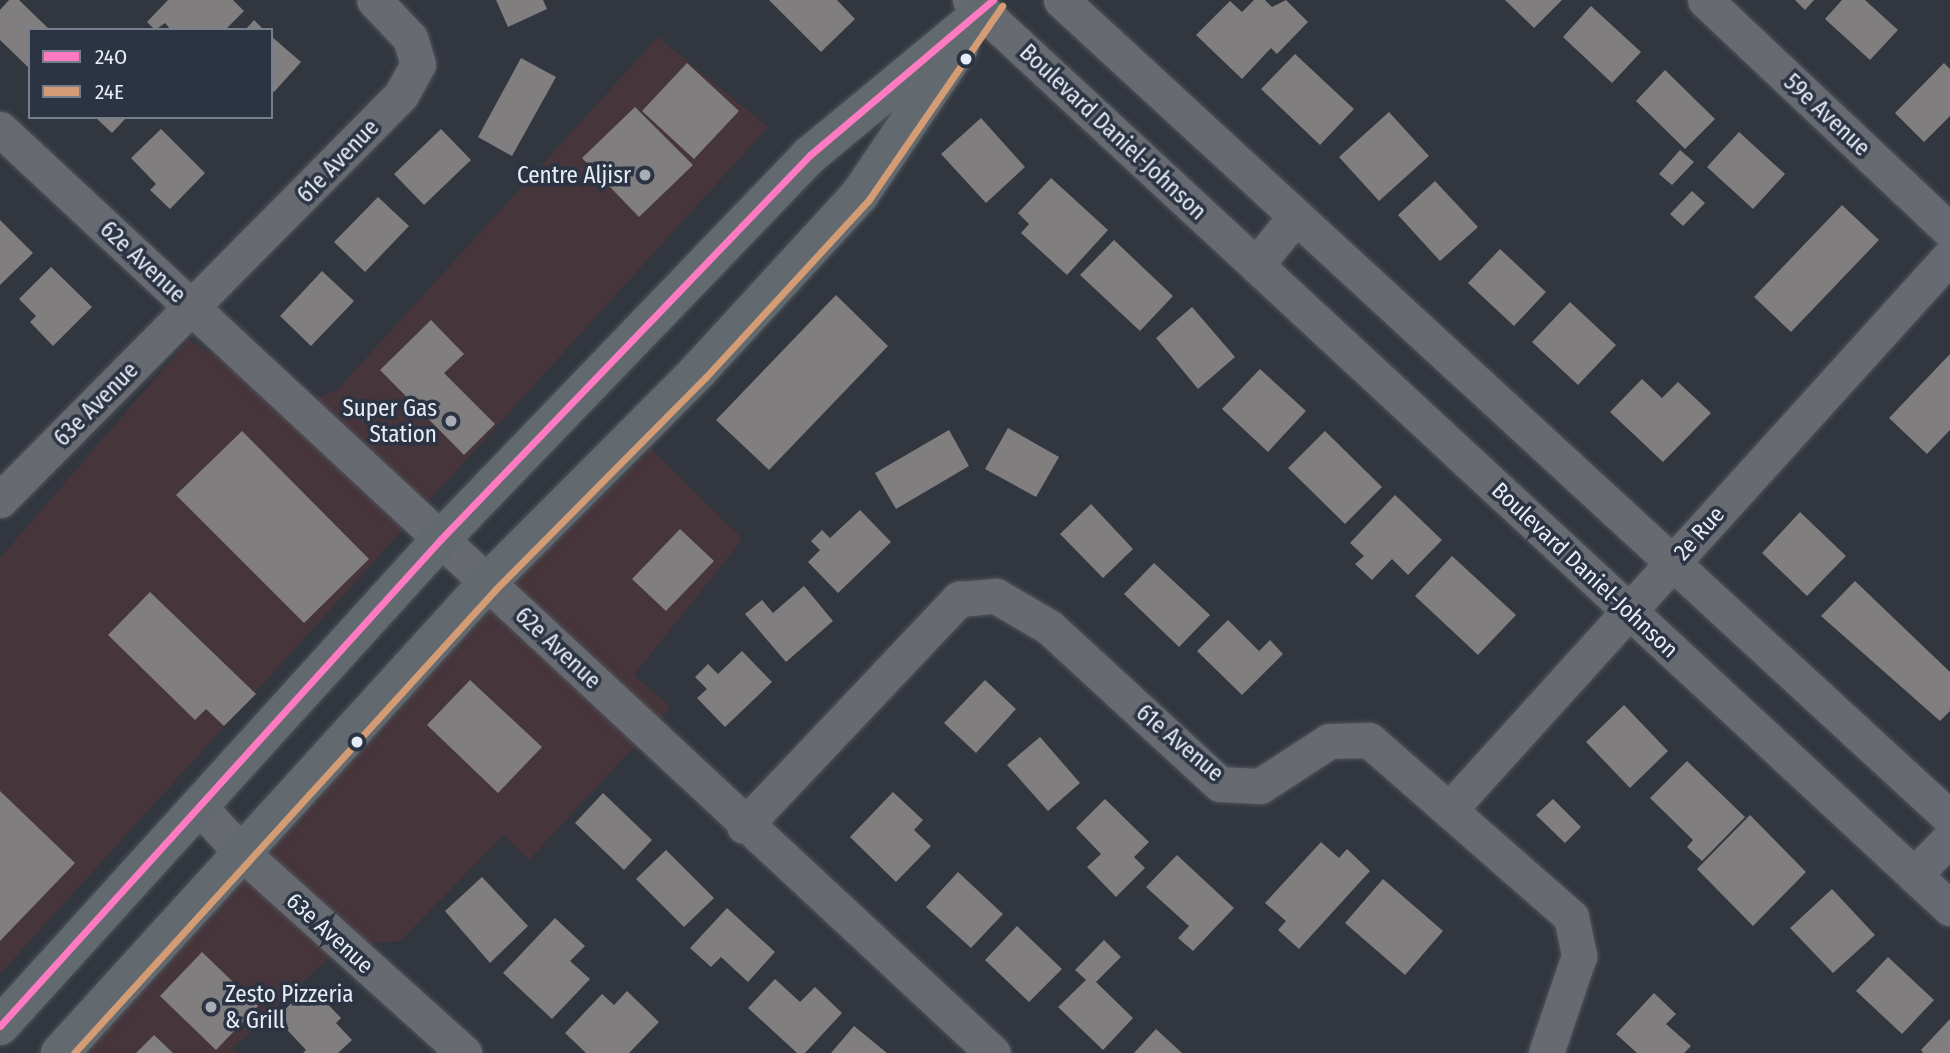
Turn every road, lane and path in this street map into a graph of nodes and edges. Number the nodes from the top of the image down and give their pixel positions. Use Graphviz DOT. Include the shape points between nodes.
graph roads {
  1 [pos="374,0"];
  2 [pos="1061,0"];
  3 [pos="1705,0"];
  4 [pos="982,4"];
  5 [pos="0,130"];
  6 [pos="1296,216"];
  7 [pos="1950,230"];
  8 [pos="1950,256"];
  9 [pos="1256,265"];
  10 [pos="193,308"];
  11 [pos="0,500"];
  12 [pos="441,539"];
  13 [pos="1672,563"];
  14 [pos="488,582"];
  15 [pos="1629,611"];
  16 [pos="201,809"];
  17 [pos="1449,810"];
  18 [pos="1950,818"];
  19 [pos="744,826"];
  20 [pos="1950,838"];
  21 [pos="242,853"];
  22 [pos="1914,875"];
  23 [pos="1950,908"];
  24 [pos="0,1026"];
  25 [pos="60,1053"];
  26 [pos="464,1053"];
  27 [pos="993,1053"];
  28 [pos="1546,1053"];
  1 -- 10 [label="street, 61e Avenue" via="410,38 418,64 401,95"];
  2 -- 6 [label="street"];
  3 -- 7 [label="street, 59e Avenue"];
  4 -- 9 [label="street, Boulevard Daniel-Johnson"];
  4 -- 12 [label="street" via="810,155"];
  4 -- 14 [label="street" via="860,194 698,371"];
  5 -- 10 [label="street, 62e Avenue"];
  6 -- 9 [label="street"];
  6 -- 13 [label="street"];
  8 -- 13 [label="street, 2e Rue"];
  9 -- 15 [label="street, Boulevard Daniel-Johnson"];
  10 -- 11 [label="street, 63e Avenue"];
  10 -- 12 [label="street, 62e Avenue"];
  12 -- 14 [label="street, 62e Avenue"];
  12 -- 16 [label="street"];
  13 -- 15 [label="street, 2e Rue"];
  13 -- 18 [label="street"];
  14 -- 19 [label="street, 62e Avenue"];
  14 -- 21 [label="street"];
  15 -- 17 [label="street, 2e Rue"];
  15 -- 22 [label="street, Boulevard Daniel-Johnson"];
  16 -- 21 [label="street, 63e Avenue"];
  16 -- 24 [label="street"];
  17 -- 19 [label="street, 61e Avenue" via="1369,740 1329,741 1260,786 1220,784 1049,627 996,596 959,599"];
  17 -- 28 [label="street, 61e Avenue" via="1571,917 1579,956"];
  19 -- 27 [label="street, 62e Avenue"];
  20 -- 22 [label="street"];
  21 -- 25 [label="street"];
  21 -- 26 [label="street, 63e Avenue"];
  22 -- 23 [label="street, Boulevard Daniel-Johnson"];
}
